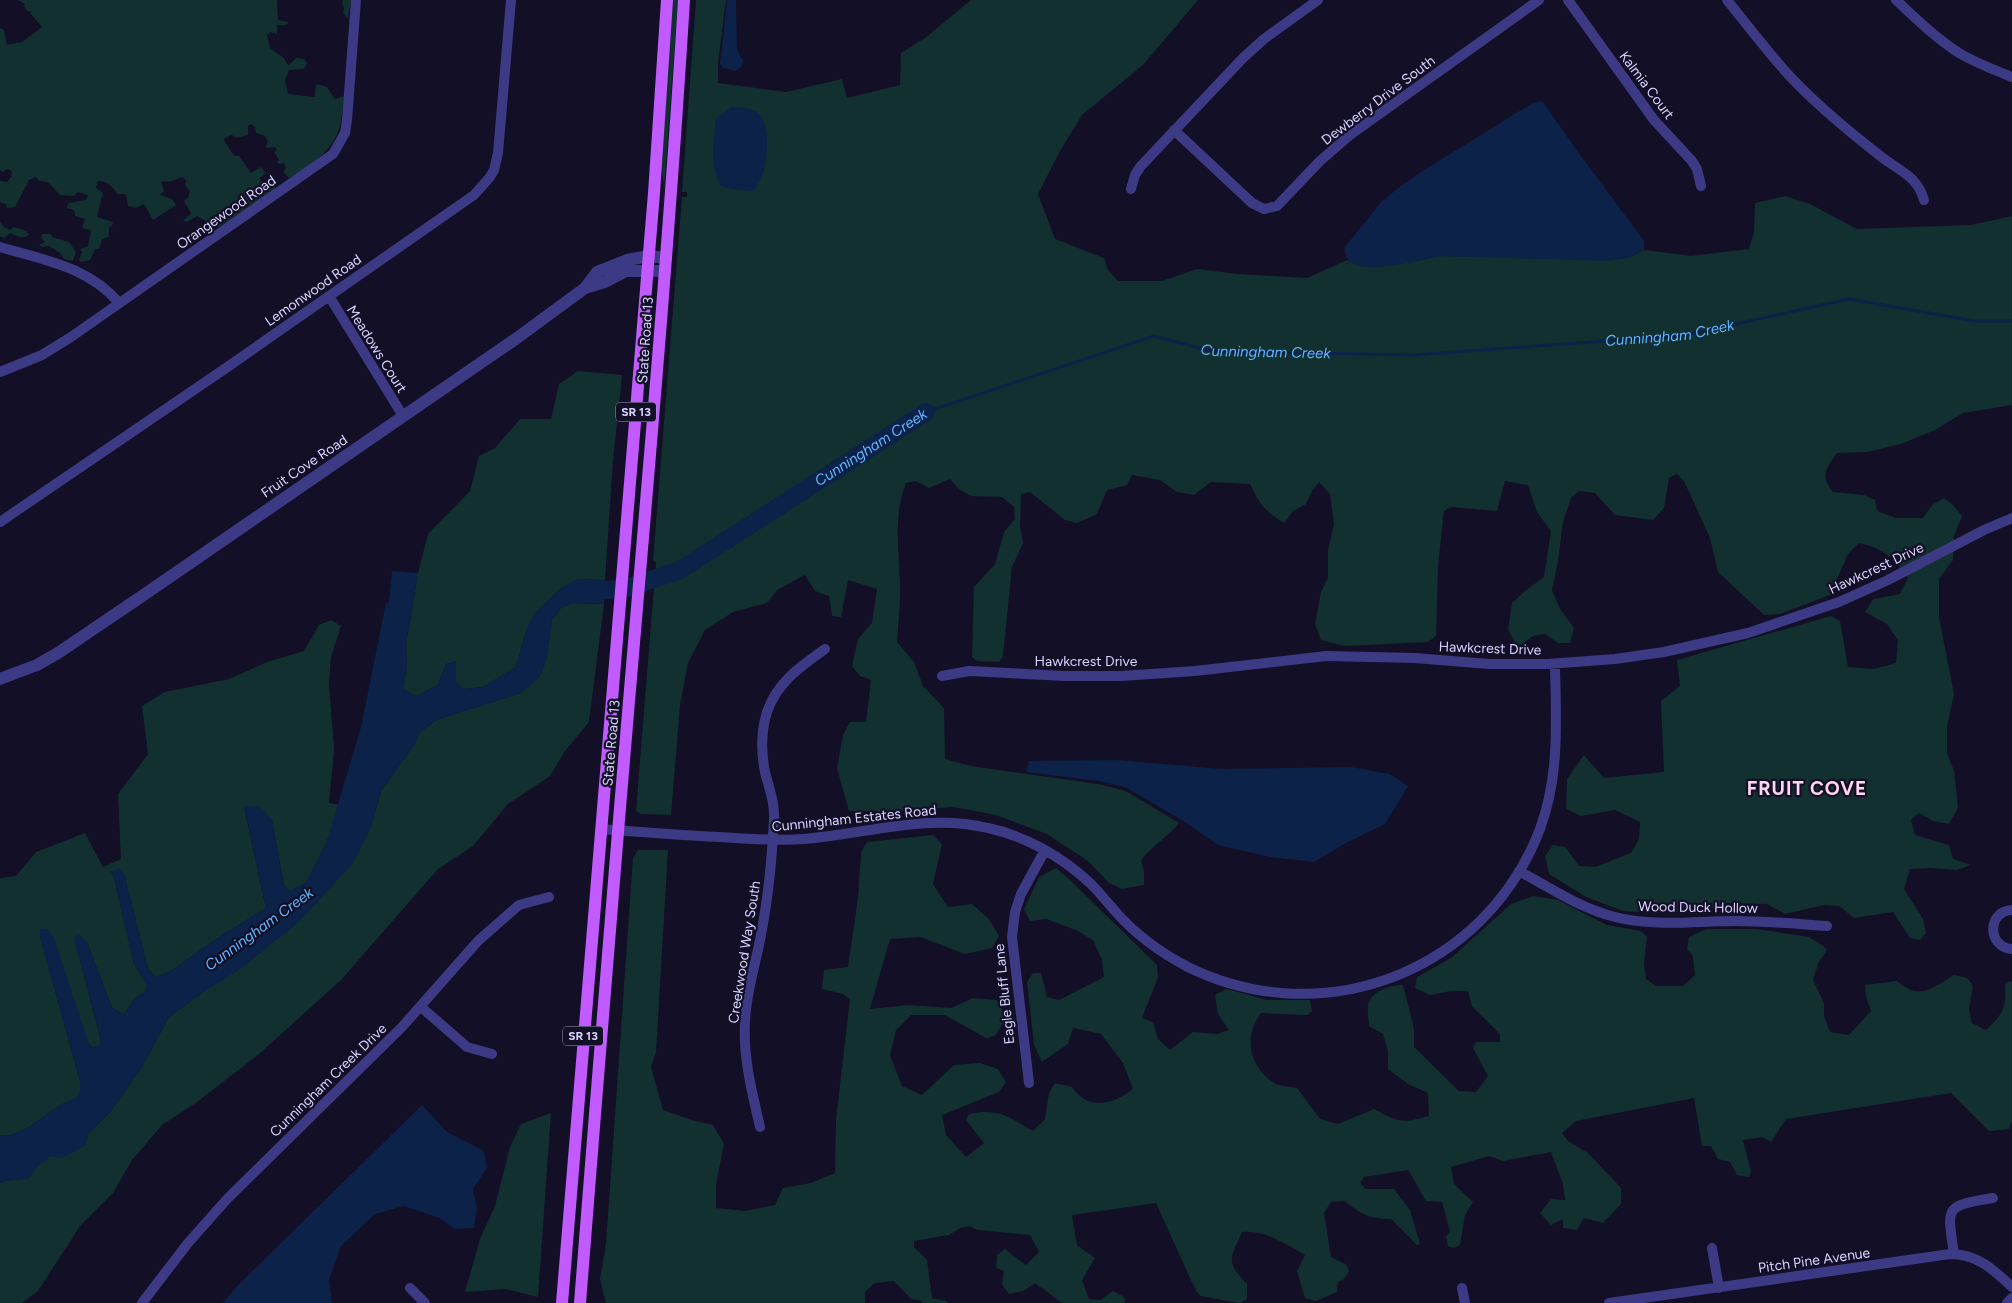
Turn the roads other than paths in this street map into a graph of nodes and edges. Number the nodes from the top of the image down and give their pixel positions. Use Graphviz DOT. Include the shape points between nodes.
graph roads {
  1 [pos="356,0"];
  2 [pos="511,0"];
  3 [pos="667,0"];
  4 [pos="684,0"];
  5 [pos="1318,0"];
  6 [pos="1539,0"];
  7 [pos="1568,0"];
  8 [pos="1727,0"];
  9 [pos="1896,0"];
  10 [pos="2012,77"];
  11 [pos="1174,130"];
  12 [pos="1701,186"];
  13 [pos="1131,189"];
  14 [pos="1924,200"];
  15 [pos="0,246"];
  16 [pos="649,256"];
  17 [pos="666,258"];
  18 [pos="648,270"];
  19 [pos="665,271"];
  20 [pos="585,288"];
  21 [pos="329,296"];
  22 [pos="119,303"];
  23 [pos="0,372"];
  24 [pos="403,416"];
  25 [pos="2012,519"];
  26 [pos="0,522"];
  27 [pos="825,649"];
  28 [pos="1555,664"];
  29 [pos="942,676"];
  30 [pos="0,680"];
  31 [pos="601,829"];
  32 [pos="618,831"];
  33 [pos="772,841"];
  34 [pos="1045,850"];
  35 [pos="1519,871"];
  36 [pos="549,897"];
  37 [pos="2012,910"];
  38 [pos="1827,926"];
  39 [pos="2011,949"];
  40 [pos="421,1007"];
  41 [pos="492,1054"];
  42 [pos="1029,1082"];
  43 [pos="760,1127"];
  44 [pos="1993,1198"];
  45 [pos="1712,1248"];
  46 [pos="1954,1254"];
  47 [pos="2012,1287"];
  48 [pos="410,1288"];
  49 [pos="1462,1288"];
  50 [pos="1720,1288"];
  51 [pos="2012,1298"];
  52 [pos="142,1303"];
  53 [pos="425,1303"];
  54 [pos="562,1303"];
  55 [pos="580,1303"];
  56 [pos="1465,1303"];
  57 [pos="1609,1303"];
  58 [pos="2007,1303"];
  1 -- 22 [label="street, Orangewood Road" via="347,120 333,154"];
  2 -- 21 [label="street, Lemonwood Road" via="501,135 490,177 474,195"];
  3 -- 16 [label="main road, State Road 13 / SR 13"];
  4 -- 17 [label="main road, State Road 13 / SR 13"];
  5 -- 11 [label="street" via="1264,39"];
  6 -- 11 [label="street, Dewberry Drive South" via="1350,135 1320,161 1282,202 1271,208 1252,204"];
  7 -- 12 [label="street, Kalmia Court" via="1654,120 1692,161"];
  8 -- 14 [label="street" via="1786,72 1848,131 1913,178"];
  9 -- 10 [label="street" via="1959,53"];
  11 -- 13 [label="street" via="1140,167"];
  15 -- 22 [label="street" via="85,274 108,290"];
  16 -- 17 [label="street, Fruit Cove Road"];
  16 -- 18 [label="main road, State Road 13 / SR 13"];
  16 -- 20 [label="street, Fruit Cove Road" via="627,260 597,272"];
  17 -- 19 [label="main road, State Road 13 / SR 13"];
  18 -- 19 [label="street, Fruit Cove Road"];
  18 -- 20 [label="street, Fruit Cove Road" via="626,271"];
  18 -- 31 [label="main road, State Road 13 / SR 13"];
  19 -- 32 [label="main road, State Road 13 / SR 13"];
  20 -- 24 [label="street, Fruit Cove Road"];
  21 -- 24 [label="street, Meadows Court"];
  21 -- 26 [label="street, Lemonwood Road"];
  22 -- 23 [label="street, Orangewood Road" via="42,355"];
  24 -- 30 [label="street, Fruit Cove Road" via="58,653"];
  25 -- 28 [label="street, Hawkcrest Drive" via="1842,600 1748,633 1664,652"];
  27 -- 33 [label="street, Creekwood Way South" via="784,682 773,697 764,723 763,754 773,800"];
  28 -- 29 [label="street, Hawkcrest Drive" via="1326,656 1121,676 969,671"];
  28 -- 35 [label="street, Cunningham Estates Road" via="1557,739 1552,785 1541,826"];
  31 -- 32 [label="street, Cunningham Estates Road"];
  31 -- 54 [label="main road, SR 13"];
  32 -- 33 [label="street, Cunningham Estates Road"];
  32 -- 55 [label="main road, SR 13"];
  33 -- 34 [label="street, Cunningham Estates Road" via="936,822 990,828"];
  33 -- 43 [label="street, Creekwood Way South" via="768,893 745,1022 747,1070"];
  34 -- 35 [label="street, Cunningham Estates Road" via="1078,872 1129,926 1167,955 1225,982 1294,994 1346,991 1418,967 1471,930 1495,905"];
  34 -- 42 [label="street, Eagle Bluff Lane" via="1021,894 1012,937"];
  35 -- 38 [label="street, Wood Duck Hollow" via="1572,901 1597,912 1630,920"];
  36 -- 40 [label="street, Cunningham Creek Drive" via="519,905 466,954"];
  37 -- 39 [label="street" via="1998,915 1993,928 1998,943"];
  40 -- 41 [label="street" via="467,1047"];
  40 -- 52 [label="street, Cunningham Creek Drive" via="228,1198"];
  44 -- 46 [label="street" via="1962,1203 1954,1208 1950,1218"];
  45 -- 50 [label="street"];
  46 -- 47 [label="street, Pitch Pine Avenue" via="1973,1257 1984,1263"];
  46 -- 50 [label="street, Pitch Pine Avenue"];
  48 -- 53 [label="street"];
  49 -- 56 [label="street"];
  50 -- 57 [label="street, Pitch Pine Avenue"];
  51 -- 58 [label="street"];
}
